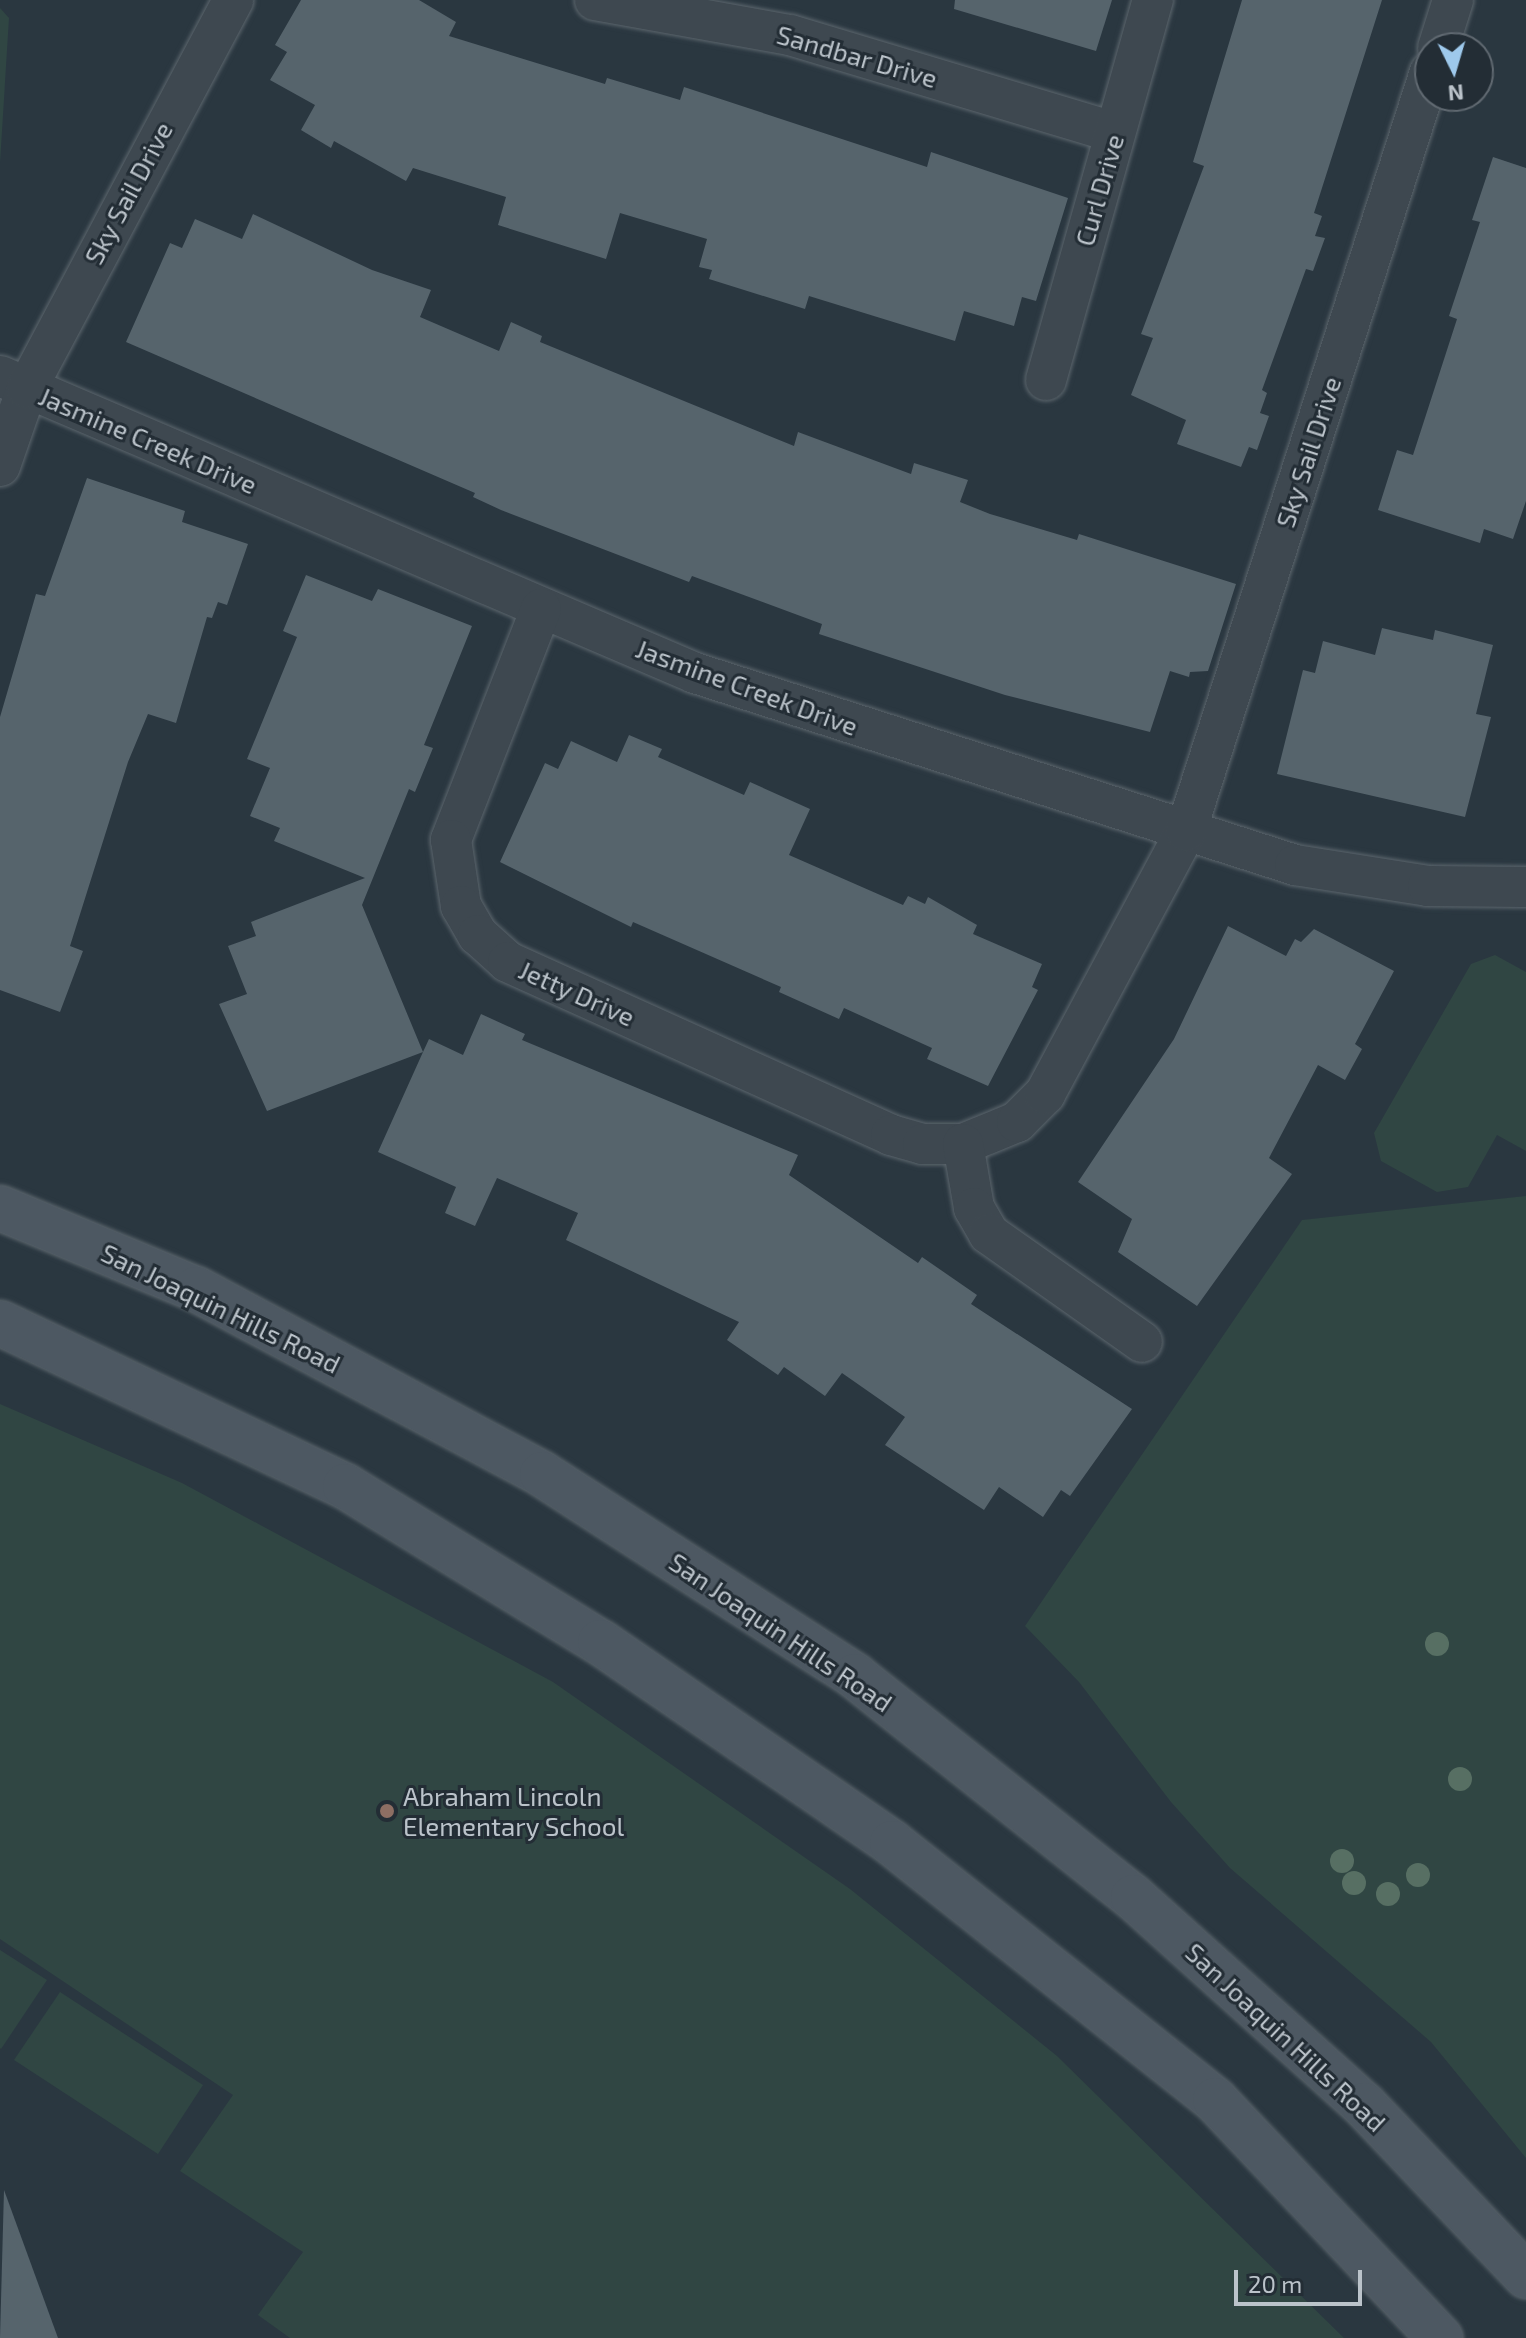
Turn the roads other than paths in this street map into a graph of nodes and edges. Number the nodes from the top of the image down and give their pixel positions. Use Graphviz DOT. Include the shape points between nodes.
graph roads {
  1 [pos="233,0"];
  2 [pos="595,0"];
  3 [pos="1153,0"];
  4 [pos="1453,0"];
  5 [pos="1443,32"];
  6 [pos="1417,112"];
  7 [pos="1114,132"];
  8 [pos="1046,380"];
  9 [pos="14,382"];
  10 [pos="0,466"];
  11 [pos="541,609"];
  12 [pos="1186,831"];
  13 [pos="1526,887"];
  14 [pos="963,1144"];
  15 [pos="0,1208"];
  16 [pos="0,1323"];
  17 [pos="1142,1342"];
  18 [pos="1526,2276"];
  19 [pos="1440,2338"];
  1 -- 9 [label="street, Sky Sail Drive"];
  2 -- 7 [label="street, Sandbar Drive" via="790,35"];
  3 -- 7 [label="street, Curl Drive"];
  4 -- 5 [label="street"];
  6 -- 12 [label="street, Sky Sail Drive"];
  7 -- 8 [label="street, Curl Drive"];
  9 -- 10 [label="street, Sky Sail Drive"];
  9 -- 11 [label="street, Jasmine Creek Drive"];
  11 -- 12 [label="street, Jasmine Creek Drive" via="695,673"];
  11 -- 14 [label="street, Jetty Drive" via="451,840 461,906 478,935 508,962 891,1135 923,1144"];
  12 -- 13 [label="street, Jasmine Creek Drive" via="1370,880"];
  12 -- 14 [label="street, Jetty Drive" via="1045,1094 1017,1122"];
  14 -- 17 [label="street" via="974,1208 989,1234"];
  15 -- 18 [label="main road, San Joaquin Hills Road" via="196,1289 542,1474 855,1676 1145,1908 1364,2105"];
  16 -- 19 [label="main road" via="345,1486 600,1642 892,1843 1215,2100"];
}
